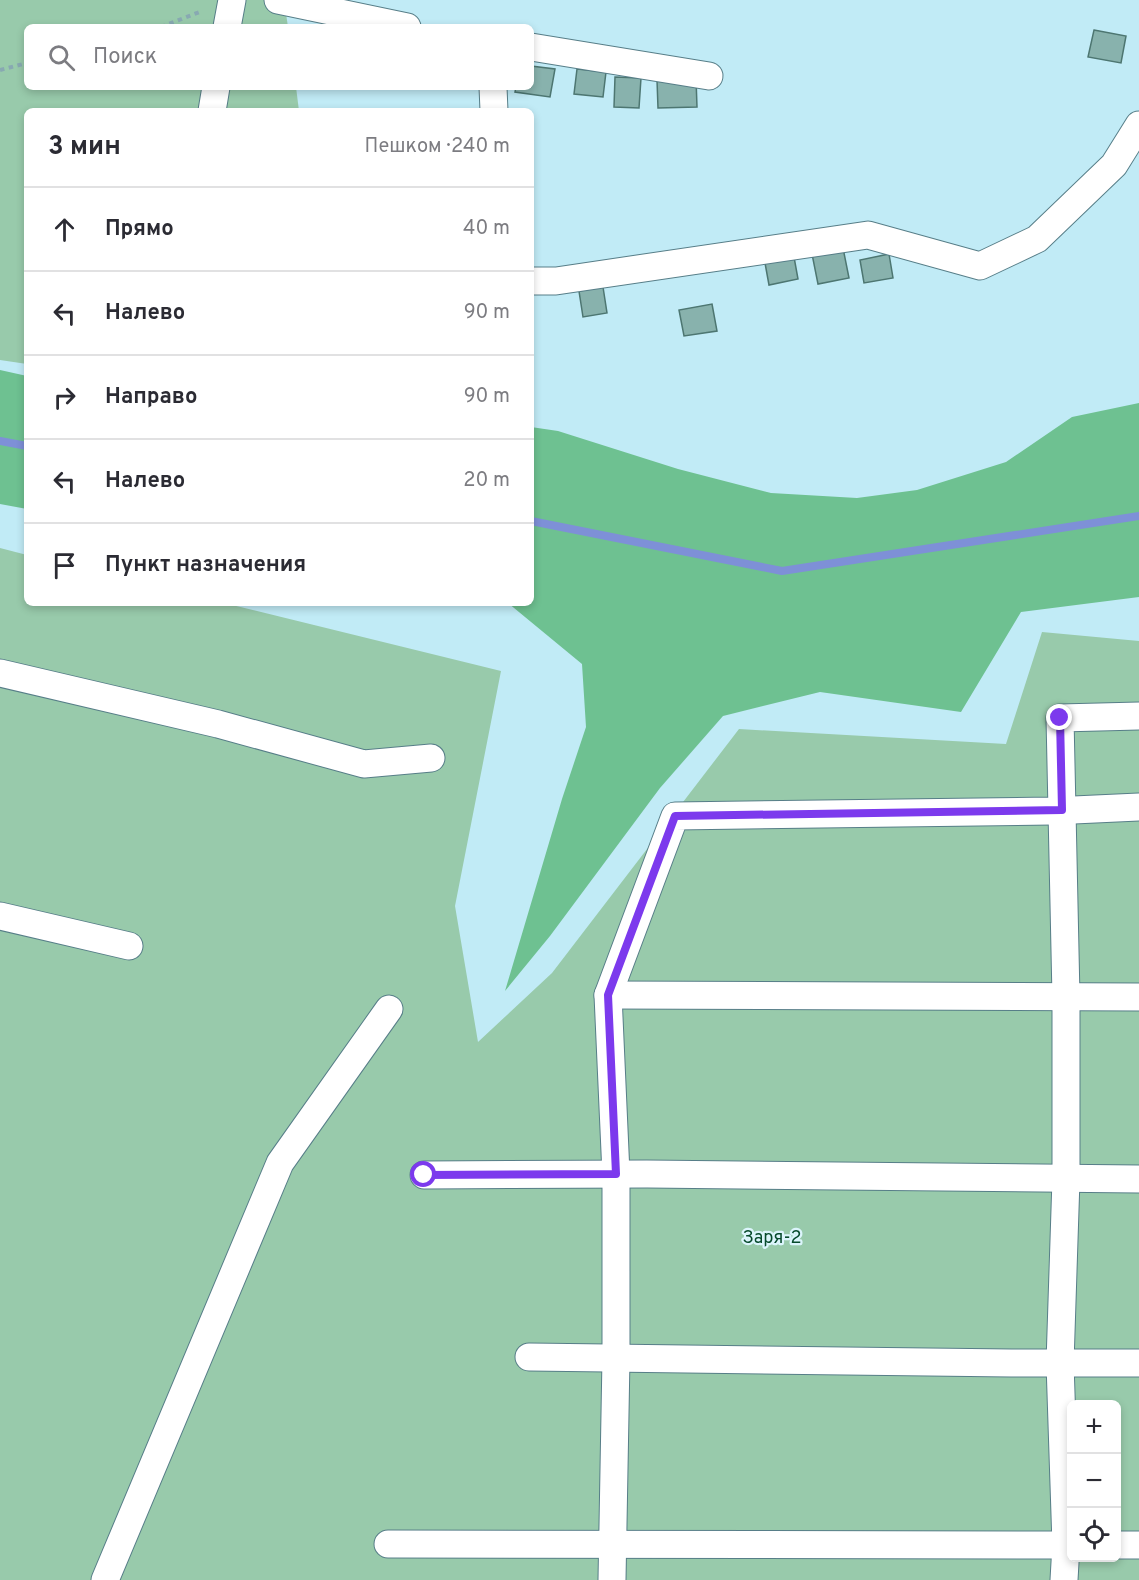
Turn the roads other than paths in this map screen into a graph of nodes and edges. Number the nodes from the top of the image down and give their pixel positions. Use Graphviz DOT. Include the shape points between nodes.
graph roads {
  1 [pos="279,0"];
  2 [pos="393,24"];
  3 [pos="534,47"];
  4 [pos="709,76"];
  5 [pos="216,90"];
  6 [pos="493,90"];
  7 [pos="212,108"];
  8 [pos="494,108"];
  9 [pos="1139,125"];
  10 [pos="534,281"];
  11 [pos="0,673"];
  12 [pos="1139,716"];
  13 [pos="431,758"];
  14 [pos="1139,807"];
  15 [pos="1062,810"];
  16 [pos="0,916"];
  17 [pos="129,946"];
  18 [pos="608,995"];
  19 [pos="1065,997"];
  20 [pos="1139,997"];
  21 [pos="389,1010"];
  22 [pos="616,1174"];
  23 [pos="424,1175"];
  24 [pos="1066,1179"];
  25 [pos="1139,1179"];
  26 [pos="529,1357"];
  27 [pos="616,1358"];
  28 [pos="1060,1363"];
  29 [pos="1139,1363"];
  30 [pos="1067,1508"];
  31 [pos="388,1544"];
  32 [pos="612,1544"];
  33 [pos="1067,1545"];
  34 [pos="1121,1545"];
  35 [pos="1139,1545"];
  36 [pos="1067,1562"];
  37 [pos="105,1580"];
  38 [pos="612,1580"];
  39 [pos="1065,1580"];
  1 -- 2 [label="street"];
  3 -- 4 [label="street"];
  5 -- 7 [label="street"];
  6 -- 8 [label="street"];
  9 -- 10 [label="street" via="1114,165 1037,239 980,266 868,235 556,281"];
  11 -- 13 [label="street" via="218,724 364,764"];
  12 -- 15 [label="street" via="1060,718"];
  14 -- 15 [label="street"];
  15 -- 18 [label="street" via="675,816"];
  15 -- 19 [label="street"];
  16 -- 17 [label="street"];
  18 -- 19 [label="street"];
  18 -- 22 [label="street"];
  19 -- 20 [label="street"];
  19 -- 24 [label="street"];
  21 -- 37 [label="street" via="280,1164"];
  22 -- 23 [label="street"];
  22 -- 24 [label="street"];
  22 -- 27 [label="street"];
  24 -- 25 [label="street"];
  24 -- 28 [label="street"];
  26 -- 27 [label="street"];
  27 -- 28 [label="street"];
  27 -- 32 [label="street"];
  28 -- 29 [label="street"];
  28 -- 30 [label="street"];
  31 -- 32 [label="street"];
  32 -- 33 [label="street"];
  32 -- 38 [label="street"];
  34 -- 35 [label="street"];
  36 -- 39 [label="street"];
}
